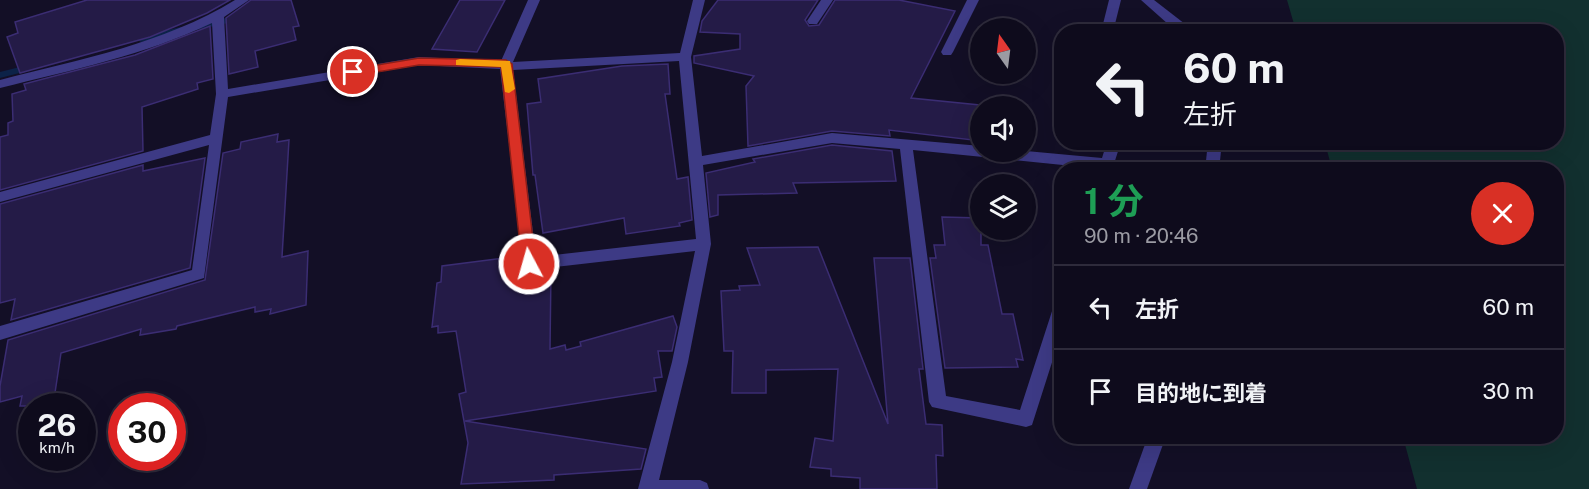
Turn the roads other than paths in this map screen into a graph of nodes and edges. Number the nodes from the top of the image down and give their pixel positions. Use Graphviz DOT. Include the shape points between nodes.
graph roads {
  1 [pos="243,0"];
  2 [pos="534,0"];
  3 [pos="699,0"];
  4 [pos="827,0"];
  5 [pos="973,0"];
  6 [pos="1115,0"];
  7 [pos="1148,0"];
  8 [pos="218,17"];
  9 [pos="813,21"];
  10 [pos="1109,24"];
  11 [pos="1177,24"];
  12 [pos="947,52"];
  13 [pos="685,57"];
  14 [pos="506,64"];
  15 [pos="0,84"];
  16 [pos="222,94"];
  17 [pos="216,138"];
  18 [pos="906,145"];
  19 [pos="970,151"];
  20 [pos="1036,158"];
  21 [pos="696,162"];
  22 [pos="1070,162"];
  23 [pos="0,197"];
  24 [pos="704,244"];
  25 [pos="1054,330"];
  26 [pos="0,333"];
  27 [pos="1154,444"];
  28 [pos="647,488"];
  29 [pos="700,489"];
  30 [pos="1138,489"];
  1 -- 8 [label="street"];
  2 -- 14 [label="street"];
  3 -- 13 [label="street"];
  4 -- 9 [label="street"];
  5 -- 12 [label="street"];
  6 -- 10 [label="street"];
  7 -- 11 [label="street"];
  8 -- 15 [label="street" via="164,41"];
  8 -- 16 [label="street"];
  13 -- 14 [label="street"];
  13 -- 21 [label="street"];
  14 -- 16 [label="street" via="419,61"];
  14 -- 24 [label="street" via="529,264"];
  16 -- 17 [label="street"];
  17 -- 23 [label="street"];
  17 -- 26 [label="street" via="199,274"];
  18 -- 19 [label="street"];
  18 -- 21 [label="street" via="832,138"];
  18 -- 25 [label="street" via="938,402 1026,419"];
  20 -- 22 [label="street"];
  21 -- 24 [label="street"];
  24 -- 28 [label="street" via="680,362"];
  27 -- 30 [label="street"];
  28 -- 29 [label="street"];
}
